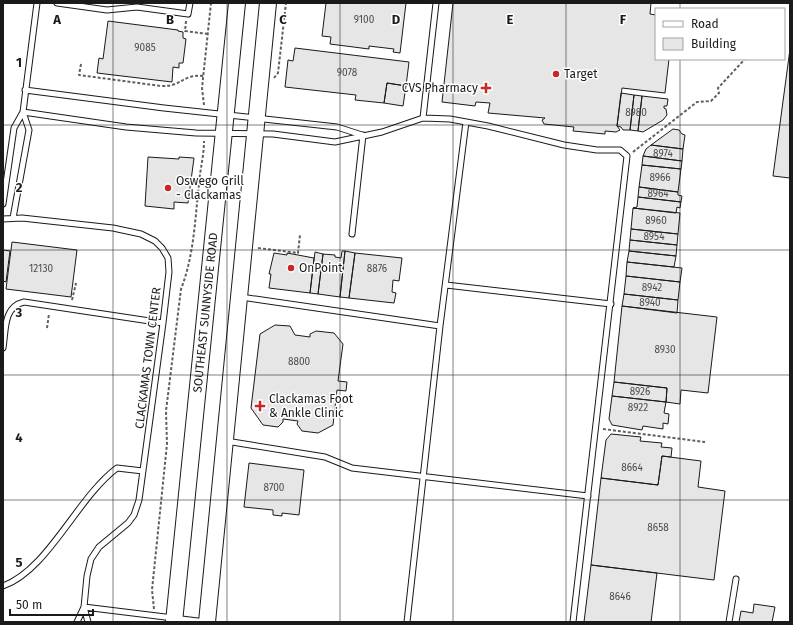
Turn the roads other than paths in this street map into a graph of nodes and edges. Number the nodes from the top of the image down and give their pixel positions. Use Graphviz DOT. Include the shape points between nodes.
graph roads {
  1 [pos="37,3"];
  2 [pos="57,3"];
  3 [pos="190,3"];
  4 [pos="237,3"];
  5 [pos="268,3"];
  6 [pos="436,3"];
  7 [pos="25,90"];
  8 [pos="22,112"];
  9 [pos="225,114"];
  10 [pos="256,117"];
  11 [pos="423,118"];
  12 [pos="466,122"];
  13 [pos="224,134"];
  14 [pos="255,134"];
  15 [pos="363,135"];
  16 [pos="3,204"];
  17 [pos="13,218"];
  18 [pos="3,219"];
  19 [pos="352,234"];
  20 [pos="446,285"];
  21 [pos="240,296"];
  22 [pos="611,304"];
  23 [pos="163,323"];
  24 [pos="440,326"];
  25 [pos="3,348"];
  26 [pos="225,441"];
  27 [pos="143,471"];
  28 [pos="424,476"];
  29 [pos="588,496"];
  30 [pos="736,578"];
  31 [pos="3,586"];
  32 [pos="84,608"];
  33 [pos="174,620"];
  34 [pos="77,622"];
  35 [pos="88,622"];
  36 [pos="206,622"];
  37 [pos="407,622"];
  38 [pos="573,622"];
  39 [pos="729,622"];
  1 -- 7 [label="lane"];
  2 -- 3 [label="lane" via="106,10 136,7 187,13"];
  4 -- 9 [label="main road, SOUTHEAST SUNNYSIDE ROAD"];
  5 -- 10 [label="main road"];
  6 -- 11 [label="lane"];
  7 -- 8 [label="lane"];
  7 -- 9 [label="lane"];
  8 -- 13 [label="lane" via="126,127"];
  8 -- 16 [label="lane" via="14,128"];
  8 -- 17 [label="lane" via="29,130"];
  9 -- 10 [label="lane"];
  9 -- 13 [label="main road, SOUTHEAST SUNNYSIDE ROAD"];
  10 -- 14 [label="main road"];
  10 -- 15 [label="lane" via="337,127"];
  11 -- 12 [label="lane"];
  11 -- 15 [label="lane" via="382,132"];
  12 -- 20 [label="lane"];
  12 -- 22 [label="lane" via="564,145 597,150 620,150 627,156"];
  13 -- 14 [label="lane"];
  13 -- 33 [label="main road, SOUTHEAST SUNNYSIDE ROAD"];
  14 -- 15 [label="lane" via="335,142"];
  14 -- 21 [label="main road"];
  15 -- 19 [label="lane"];
  17 -- 18 [label="lane, CLACKAMAS TOWN CENTER"];
  17 -- 23 [label="lane, CLACKAMAS TOWN CENTER" via="113,228 141,234 156,241 168,258 169,272"];
  20 -- 22 [label="lane"];
  20 -- 24 [label="lane"];
  21 -- 24 [label="lane"];
  21 -- 26 [label="main road"];
  22 -- 29 [label="lane"];
  23 -- 25 [label="lane" via="24,302 12,307 8,315"];
  23 -- 27 [label="lane, CLACKAMAS TOWN CENTER"];
  24 -- 28 [label="lane"];
  26 -- 28 [label="lane" via="325,457 352,468"];
  26 -- 36 [label="main road"];
  27 -- 31 [label="lane" via="117,468 109,474 38,562 22,577"];
  27 -- 32 [label="lane, CLACKAMAS TOWN CENTER" via="134,515 99,547 91,559 86,576"];
  28 -- 29 [label="lane"];
  28 -- 37 [label="lane"];
  29 -- 38 [label="lane"];
  30 -- 39 [label="lane"];
  32 -- 33 [label="lane"];
  32 -- 34 [label="lane, CLACKAMAS TOWN CENTER"];
  32 -- 35 [label="lane, CLACKAMAS TOWN CENTER"];
  33 -- 36 [label="lane"];
}
